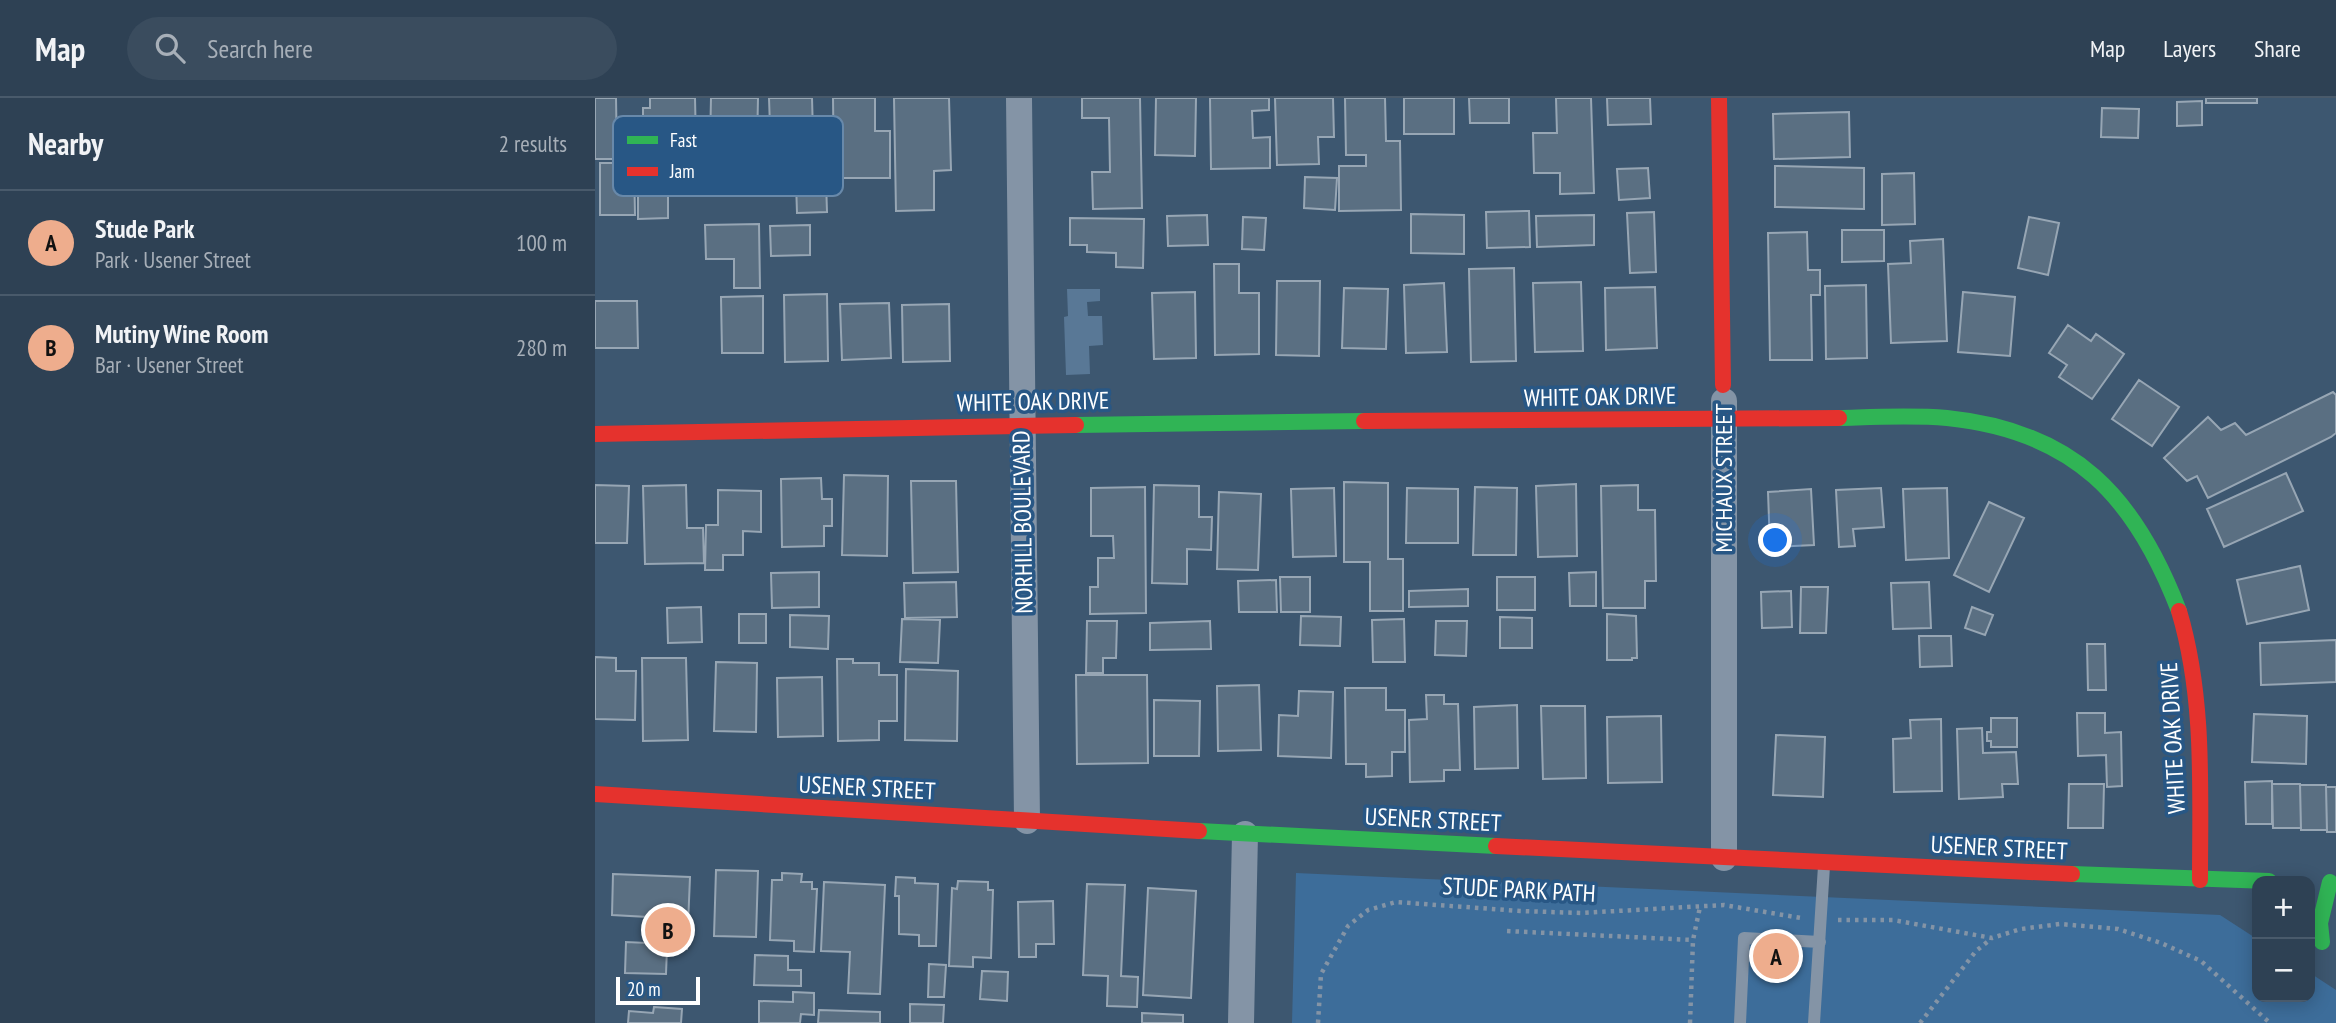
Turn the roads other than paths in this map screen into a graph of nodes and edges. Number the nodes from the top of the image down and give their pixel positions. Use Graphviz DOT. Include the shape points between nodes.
graph roads {
  1 [pos="1019,98"];
  2 [pos="1719,98"];
  3 [pos="1723,384"];
  4 [pos="1725,418"];
  5 [pos="1022,425"];
  6 [pos="595,433"];
  7 [pos="595,794"];
  8 [pos="1027,821"];
  9 [pos="1245,834"];
  10 [pos="1724,858"];
  11 [pos="1824,862"];
  12 [pos="2200,880"];
  13 [pos="2252,881"];
  14 [pos="2315,882"];
  15 [pos="2333,883"];
  16 [pos="2234,898"];
  17 [pos="2316,939"];
  18 [pos="1819,942"];
  19 [pos="2336,954"];
  20 [pos="1241,1023"];
  21 [pos="1740,1023"];
  22 [pos="1814,1023"];
  1 -- 5 [label="street, NORHILL BOULEVARD"];
  2 -- 3 [label="street, MICHAUX STREET"];
  3 -- 4 [label="street, MICHAUX STREET"];
  4 -- 5 [label="street, WHITE OAK DRIVE"];
  4 -- 10 [label="street, MICHAUX STREET"];
  4 -- 12 [label="street, WHITE OAK DRIVE" via="1946,418 2032,438 2072,458 2102,481 2156,553 2190,643 2197,688"];
  5 -- 6 [label="street, WHITE OAK DRIVE"];
  5 -- 8 [label="street, NORHILL BOULEVARD"];
  7 -- 8 [label="street, USENER STREET"];
  8 -- 9 [label="street, USENER STREET"];
  9 -- 10 [label="street, USENER STREET"];
  9 -- 20 [label="street"];
  10 -- 11 [label="street, USENER STREET"];
  11 -- 12 [label="street, USENER STREET"];
  11 -- 18 [label="lane"];
  12 -- 13 [label="street, USENER STREET"];
  12 -- 16 [label="street"];
  14 -- 15 [label="street"];
  15 -- 17 [label="street"];
  17 -- 19 [label="street"];
  18 -- 21 [label="lane" via="1744,938"];
  18 -- 22 [label="lane"];
}
